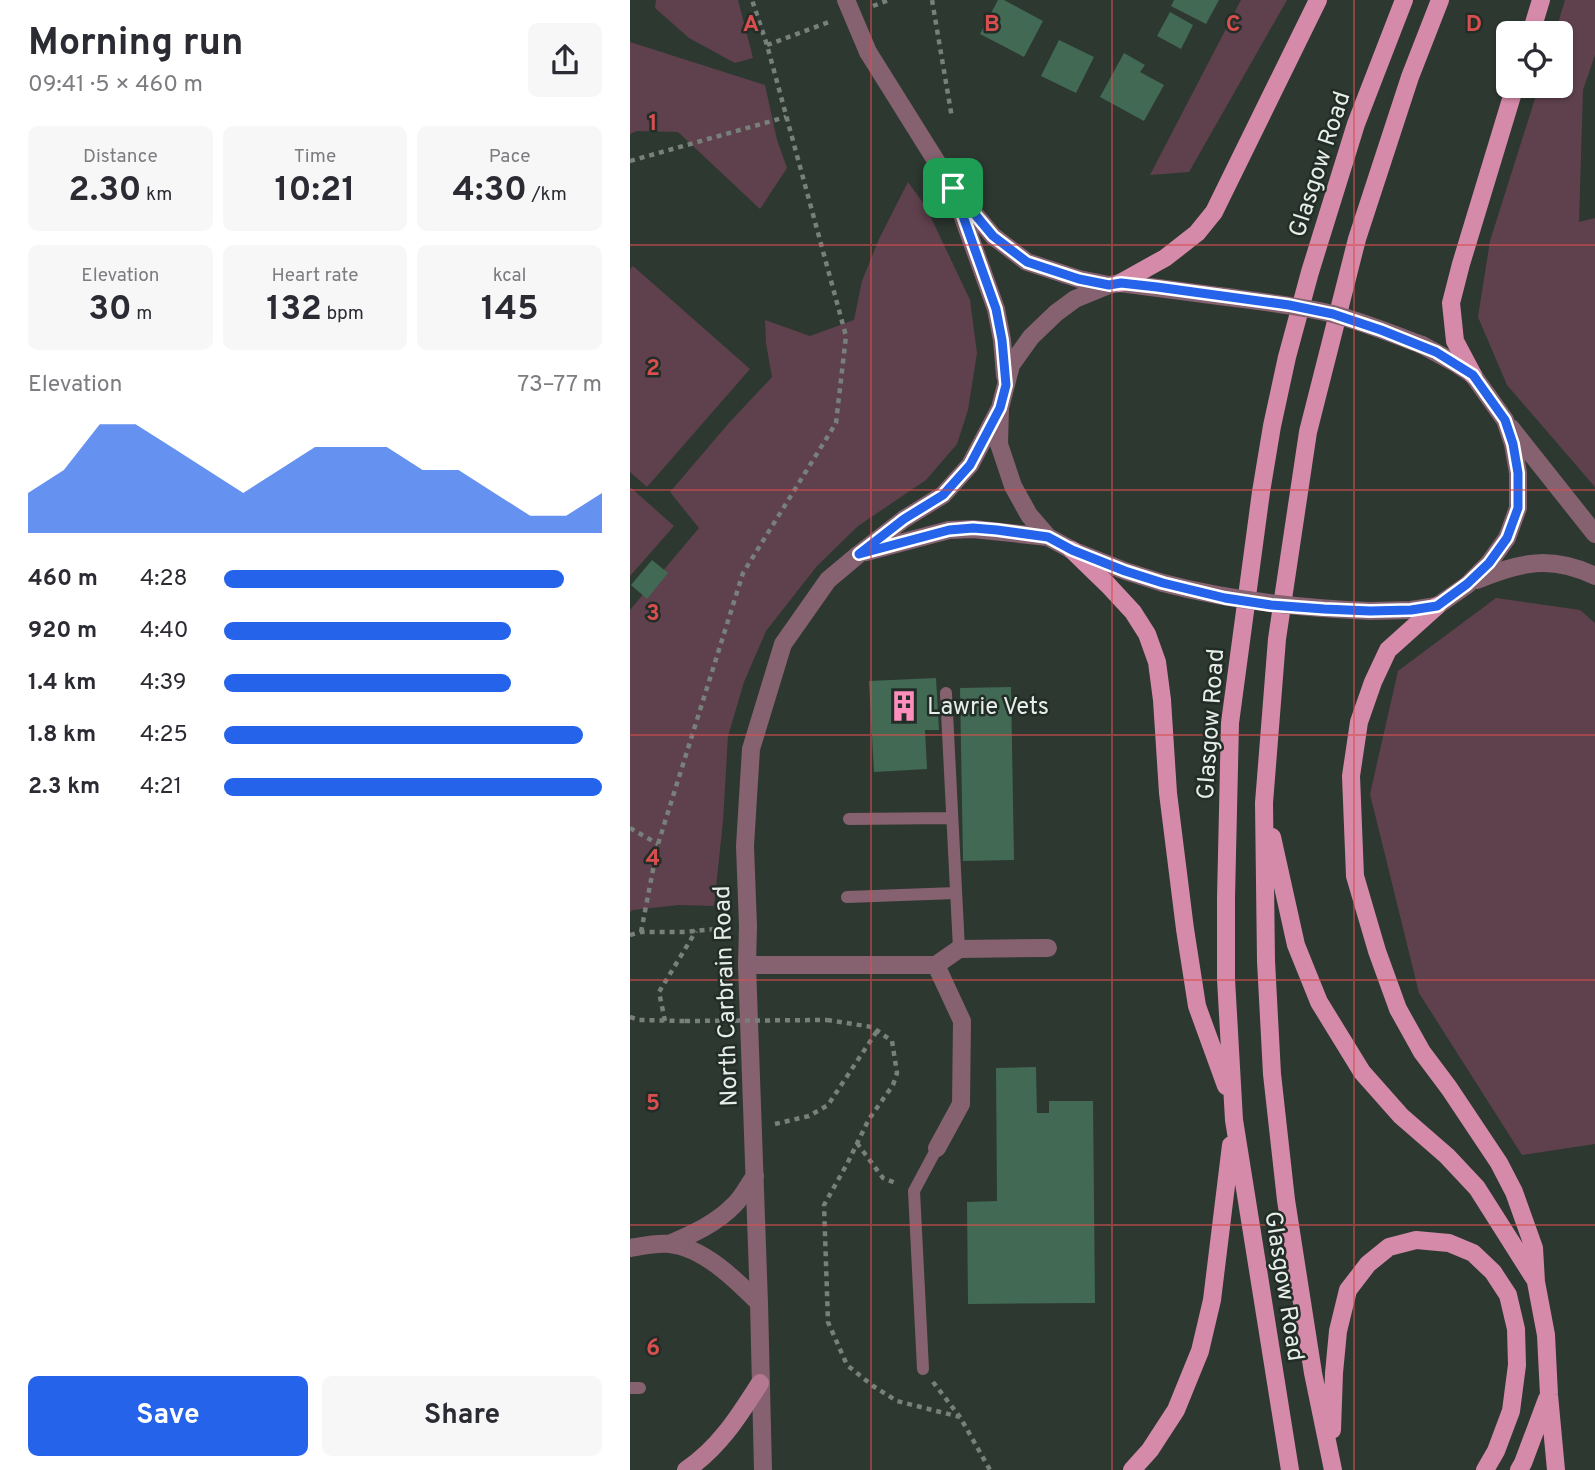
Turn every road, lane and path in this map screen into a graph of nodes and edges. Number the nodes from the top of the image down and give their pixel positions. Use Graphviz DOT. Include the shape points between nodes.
graph roads {
  1 [pos="752,0"];
  2 [pos="846,0"];
  3 [pos="889,0"];
  4 [pos="932,0"];
  5 [pos="1318,0"];
  6 [pos="1404,0"];
  7 [pos="1440,0"];
  8 [pos="1541,0"];
  9 [pos="864,9"];
  10 [pos="840,18"];
  11 [pos="1535,21"];
  12 [pos="767,45"];
  13 [pos="1511,98"];
  14 [pos="786,117"];
  15 [pos="952,118"];
  16 [pos="630,162"];
  17 [pos="953,188"];
  18 [pos="1115,284"];
  19 [pos="1473,375"];
  20 [pos="1006,385"];
  21 [pos="1000,408"];
  22 [pos="1505,420"];
  23 [pos="1595,534"];
  24 [pos="1048,537"];
  25 [pos="1072,550"];
  26 [pos="859,554"];
  27 [pos="1595,576"];
  28 [pos="1467,584"];
  29 [pos="1437,606"];
  30 [pos="946,693"];
  31 [pos="1264,803"];
  32 [pos="952,818"];
  33 [pos="849,819"];
  34 [pos="630,828"];
  35 [pos="658,844"];
  36 [pos="956,893"];
  37 [pos="847,897"];
  38 [pos="748,926"];
  39 [pos="696,931"];
  40 [pos="641,932"];
  41 [pos="630,935"];
  42 [pos="1048,948"];
  43 [pos="959,949"];
  44 [pos="747,965"];
  45 [pos="936,965"];
  46 [pos="630,1017"];
  47 [pos="665,1021"];
  48 [pos="877,1031"];
  49 [pos="1233,1113"];
  50 [pos="753,1129"];
  51 [pos="857,1143"];
  52 [pos="937,1148"];
  53 [pos="755,1176"];
  54 [pos="914,1191"];
  55 [pos="669,1244"];
  56 [pos="630,1248"];
  57 [pos="1536,1282"];
  58 [pos="760,1303"];
  59 [pos="923,1369"];
  60 [pos="760,1383"];
  61 [pos="1549,1395"];
  62 [pos="960,1417"];
  63 [pos="1332,1466"];
  64 [pos="686,1470"];
  65 [pos="763,1470"];
  66 [pos="990,1470"];
  67 [pos="1132,1470"];
  68 [pos="1290,1470"];
  69 [pos="1485,1470"];
  70 [pos="1519,1470"];
  71 [pos="1556,1470"];
  1 -- 12 [label="path"];
  2 -- 17 [label="street, bridge" via="868,52"];
  3 -- 9 [label="path"];
  4 -- 15 [label="path"];
  5 -- 18 [label="main road" via="1214,212 1197,233 1164,258"];
  6 -- 49 [label="main road, Glasgow Road" via="1356,124 1310,272 1287,357 1261,492 1230,723 1226,979"];
  7 -- 31 [label="main road, Glasgow Road" via="1357,239 1308,432 1277,639"];
  8 -- 11 [label="main road"];
  10 -- 12 [label="path"];
  12 -- 14 [label="path"];
  13 -- 19 [label="main road" via="1451,303 1455,341"];
  14 -- 16 [label="path"];
  14 -- 35 [label="path" via="846,336 836,424 743,573"];
  17 -- 18 [label="street" via="993,236 1027,262 1079,279"];
  17 -- 20 [label="street" via="996,309"];
  18 -- 19 [label="street, bridge" via="1333,314 1422,345"];
  18 -- 20 [label="street" via="1075,299 1056,313 1011,365"];
  19 -- 22 [label="street"];
  20 -- 21 [label="street"];
  21 -- 24 [label="street" via="999,444 1013,486"];
  21 -- 26 [label="street, North Carbrain Road" via="970,465 943,495"];
  22 -- 23 [label="street"];
  22 -- 28 [label="street" via="1518,473 1518,508 1507,538"];
  24 -- 25 [label="street"];
  24 -- 26 [label="street, North Carbrain Road" via="973,528 949,530"];
  25 -- 29 [label="street, bridge" via="1163,583 1225,598 1370,611"];
  25 -- 49 [label="main road" via="1133,612 1157,662 1168,793 1197,1006"];
  26 -- 38 [label="street, North Carbrain Road" via="828,580 783,644 751,749 745,846"];
  27 -- 28 [label="street" via="1564,565 1533,562"];
  28 -- 29 [label="street"];
  29 -- 57 [label="main road" via="1388,650 1359,722 1351,776 1355,876 1398,1009 1514,1192 1534,1248"];
  30 -- 32 [label="lane"];
  31 -- 57 [label="main road" via="1296,945 1319,1002 1362,1072 1401,1116 1478,1188"];
  31 -- 63 [label="main road, Glasgow Road" via="1273,1086 1288,1213"];
  32 -- 33 [label="lane"];
  32 -- 36 [label="lane"];
  34 -- 35 [label="path"];
  35 -- 40 [label="path"];
  36 -- 37 [label="lane"];
  36 -- 43 [label="lane"];
  38 -- 39 [label="path"];
  38 -- 44 [label="street, North Carbrain Road"];
  39 -- 40 [label="path"];
  39 -- 47 [label="path" via="659,992"];
  40 -- 41 [label="path"];
  42 -- 43 [label="street"];
  43 -- 45 [label="street"];
  44 -- 45 [label="street"];
  44 -- 50 [label="street, North Carbrain Road"];
  45 -- 52 [label="street" via="961,1021 961,1104"];
  46 -- 47 [label="path"];
  47 -- 48 [label="path, bridge" via="827,1020"];
  48 -- 50 [label="path" via="828,1105 810,1116"];
  48 -- 51 [label="path" via="892,1041 897,1073"];
  49 -- 67 [label="main road" via="1213,1300 1200,1351 1176,1410"];
  49 -- 68 [label="main road, Glasgow Road"];
  50 -- 53 [label="street, North Carbrain Road"];
  51 -- 54 [label="path" via="883,1178"];
  51 -- 62 [label="path" via="824,1205 828,1322 847,1364 873,1386 897,1401"];
  52 -- 54 [label="lane"];
  53 -- 55 [label="street" via="736,1203 714,1222"];
  53 -- 58 [label="street, North Carbrain Road"];
  54 -- 59 [label="lane"];
  55 -- 56 [label="street"];
  55 -- 58 [label="street" via="713,1263"];
  57 -- 61 [label="main road" via="1546,1335"];
  58 -- 60 [label="street, North Carbrain Road"];
  59 -- 62 [label="path"];
  60 -- 64 [label="main road" via="721,1441"];
  60 -- 65 [label="street, North Carbrain Road"];
  61 -- 70 [label="main road"];
  61 -- 71 [label="main road"];
  62 -- 66 [label="path"];
  63 -- 69 [label="main road" via="1334,1373 1348,1290 1389,1247 1416,1240 1449,1243 1473,1253 1508,1295 1516,1329 1517,1364 1511,1411"];
}
